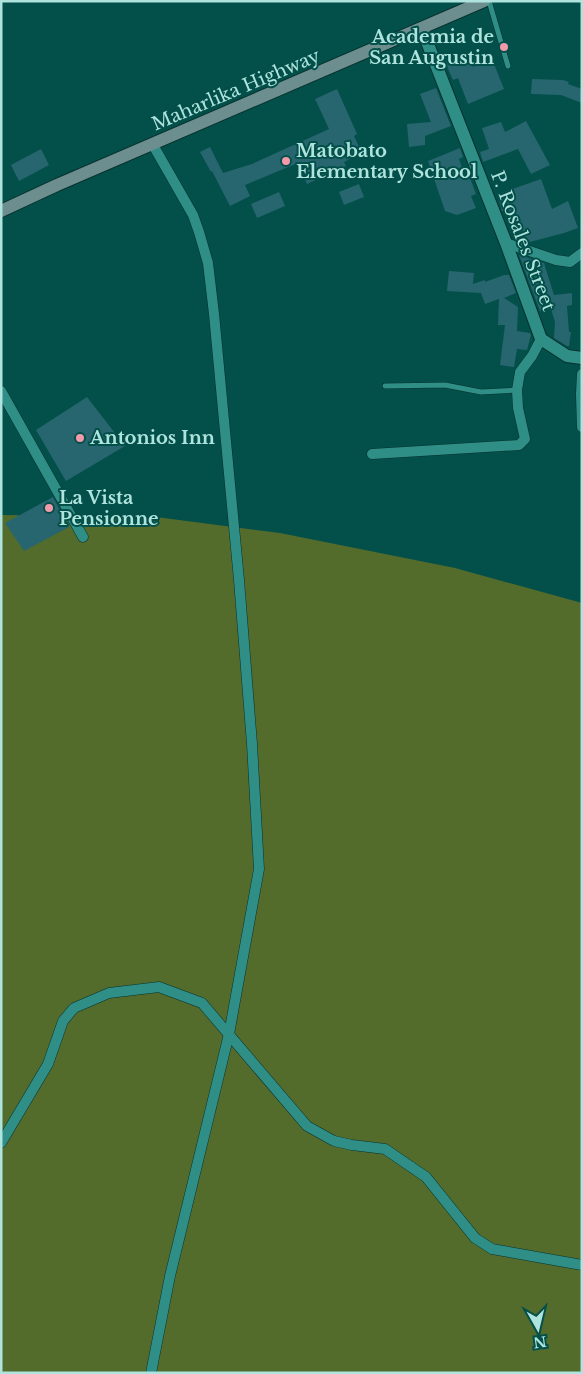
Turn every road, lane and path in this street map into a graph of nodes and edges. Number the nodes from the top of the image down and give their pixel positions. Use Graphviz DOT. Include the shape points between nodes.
graph roads {
  1 [pos="484,1"];
  2 [pos="489,1"];
  3 [pos="422,29"];
  4 [pos="508,66"];
  5 [pos="152,145"];
  6 [pos="1,211"];
  7 [pos="506,243"];
  8 [pos="582,253"];
  9 [pos="541,339"];
  10 [pos="582,358"];
  11 [pos="582,374"];
  12 [pos="385,386"];
  13 [pos="517,390"];
  14 [pos="1,391"];
  15 [pos="582,427"];
  16 [pos="372,454"];
  17 [pos="83,537"];
  18 [pos="229,1034"];
  19 [pos="1,1143"];
  20 [pos="582,1265"];
  21 [pos="151,1373"];
  1 -- 3 [label="main road, Maharlika Highway"];
  2 -- 4 [label="lane"];
  3 -- 5 [label="main road, Maharlika Highway"];
  3 -- 7 [label="street, P. Rosales Street"];
  5 -- 6 [label="main road, Maharlika Highway"];
  5 -- 18 [label="street" via="193,215 208,263 239,580 259,869"];
  7 -- 8 [label="street" via="570,262"];
  7 -- 9 [label="street, P. Rosales Street"];
  9 -- 10 [label="street, P. Rosales Street" via="567,356"];
  9 -- 13 [label="street" via="520,372"];
  11 -- 15 [label="street"];
  12 -- 13 [label="lane" via="444,385 481,392"];
  13 -- 16 [label="street" via="525,439 519,445"];
  14 -- 17 [label="street"];
  18 -- 19 [label="street" via="202,1003 159,987 109,994 74,1008 63,1021 48,1064"];
  18 -- 20 [label="street" via="308,1126 334,1141 385,1149 426,1177 475,1238 492,1249"];
  18 -- 21 [label="street" via="170,1276"];
}
